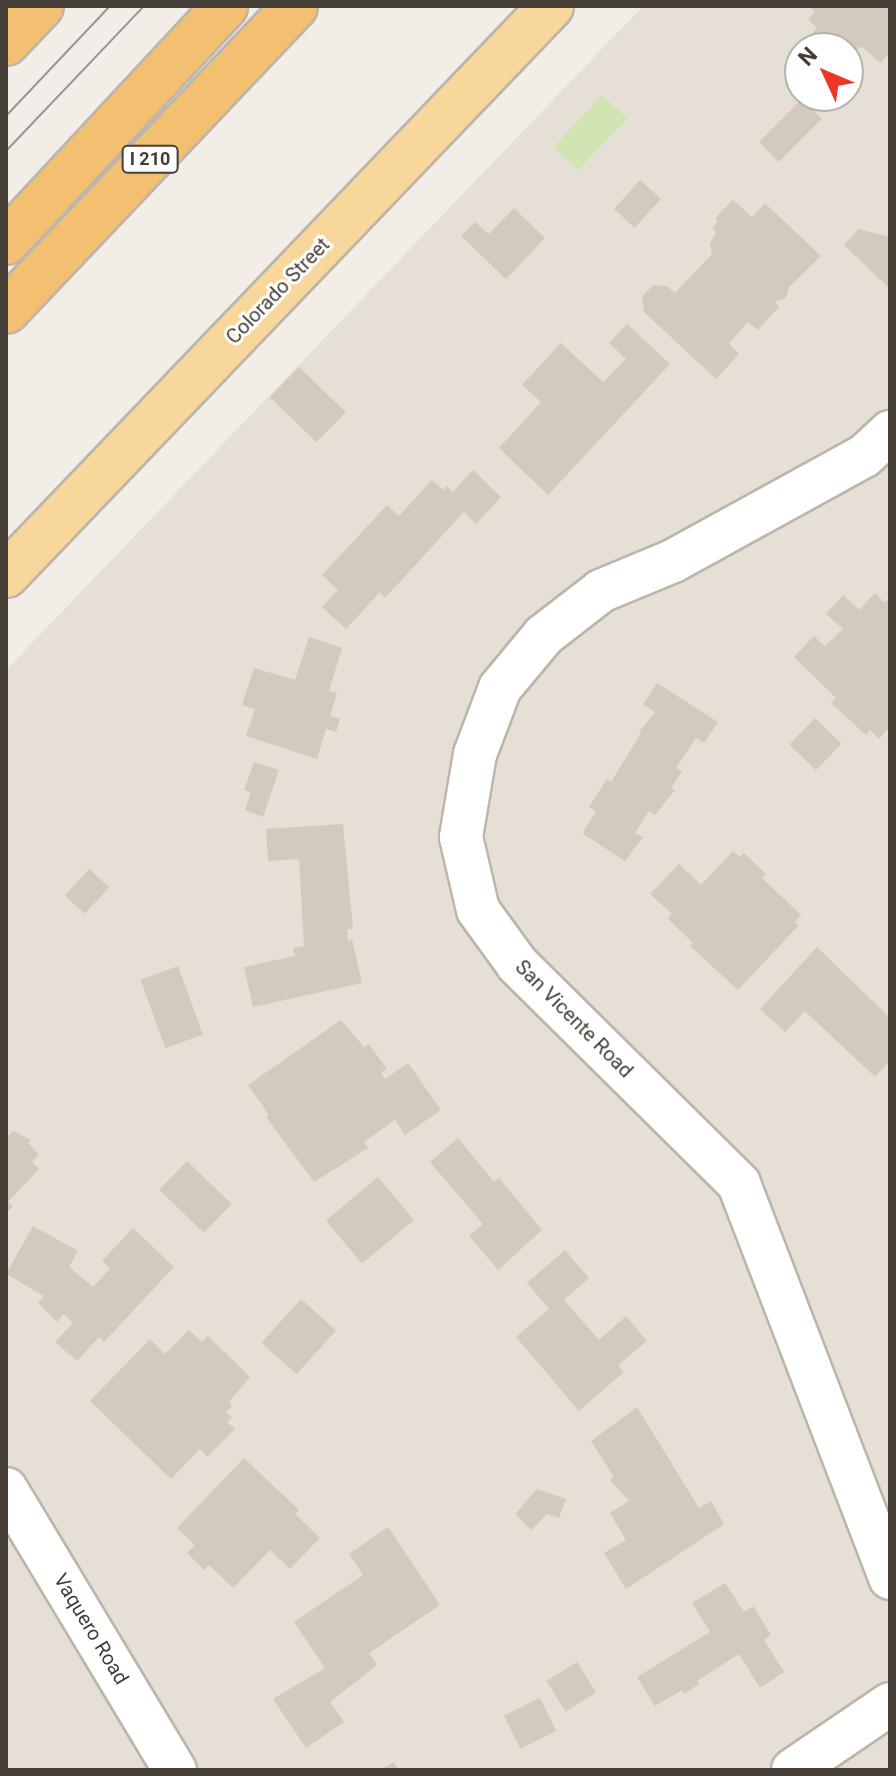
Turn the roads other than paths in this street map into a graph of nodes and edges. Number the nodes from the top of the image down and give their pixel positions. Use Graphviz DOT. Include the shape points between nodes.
graph roads {
  1 [pos="41,6"];
  2 [pos="225,6"];
  3 [pos="295,6"];
  4 [pos="551,6"];
  5 [pos="6,43"];
  6 [pos="6,242"];
  7 [pos="6,311"];
  8 [pos="890,432"];
  9 [pos="6,575"];
  10 [pos="6,1489"];
  11 [pos="890,1578"];
  12 [pos="890,1704"];
  13 [pos="175,1770"];
  14 [pos="793,1770"];
  1 -- 5 [label="highway"];
  2 -- 6 [label="highway"];
  3 -- 7 [label="highway, I 210"];
  4 -- 9 [label="main road, Colorado Street"];
  8 -- 11 [label="street, San Vicente Road" via="864,456 673,561 601,591 544,635 500,688 475,754 461,837 478,910 518,965 739,1184"];
  10 -- 13 [label="street, Vaquero Road"];
  12 -- 14 [label="street"];
}
